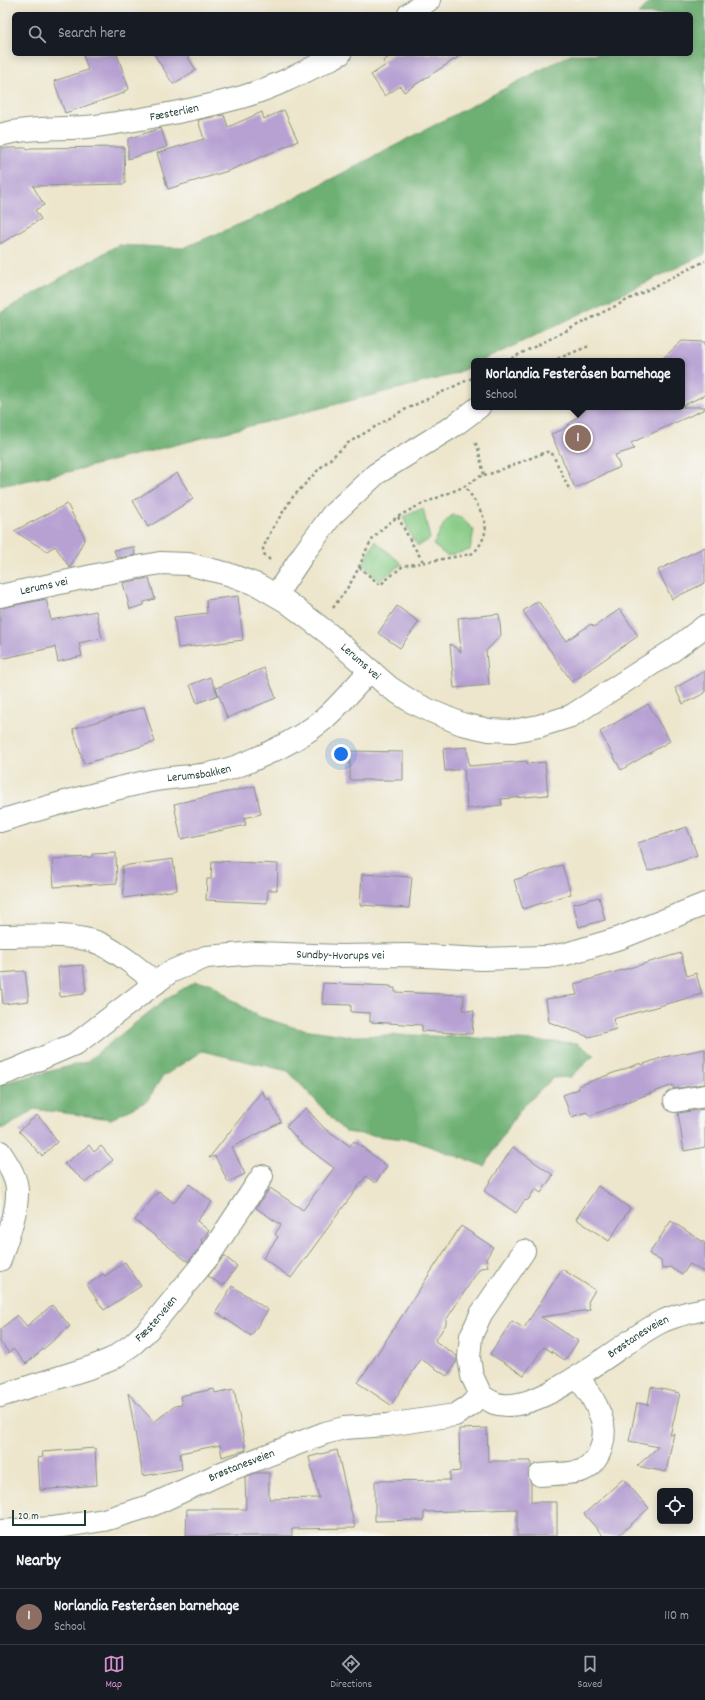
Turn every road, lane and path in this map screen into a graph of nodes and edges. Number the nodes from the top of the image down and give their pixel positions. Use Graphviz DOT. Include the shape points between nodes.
graph roads {
  1 [pos="429,0"];
  2 [pos="412,12"];
  3 [pos="336,56"];
  4 [pos="0,135"];
  5 [pos="705,261"];
  6 [pos="589,346"];
  7 [pos="512,358"];
  8 [pos="559,358"];
  9 [pos="471,377"];
  10 [pos="471,412"];
  11 [pos="484,475"];
  12 [pos="465,486"];
  13 [pos="570,491"];
  14 [pos="398,517"];
  15 [pos="424,563"];
  16 [pos="359,567"];
  17 [pos="289,576"];
  18 [pos="276,595"];
  19 [pos="0,596"];
  20 [pos="319,626"];
  21 [pos="705,626"];
  22 [pos="370,670"];
  23 [pos="0,821"];
  24 [pos="705,904"];
  25 [pos="0,936"];
  26 [pos="156,983"];
  27 [pos="0,1075"];
  28 [pos="705,1096"];
  29 [pos="676,1101"];
  30 [pos="0,1152"];
  31 [pos="262,1176"];
  32 [pos="524,1251"];
  33 [pos="0,1260"];
  34 [pos="705,1309"];
  35 [pos="577,1378"];
  36 [pos="481,1395"];
  37 [pos="0,1396"];
  38 [pos="540,1475"];
  39 [pos="0,1531"];
  1 -- 2 [label="street"];
  3 -- 4 [label="street, Fæsterlien" via="295,77 244,96 167,115 94,126 15,131"];
  5 -- 7 [label="path"];
  6 -- 8 [label="path"];
  9 -- 17 [label="path" via="400,412 348,443 292,498 263,548 264,554"];
  10 -- 11 [label="path"];
  10 -- 17 [label="street" via="376,474 332,515"];
  11 -- 12 [label="path"];
  11 -- 13 [label="path" via="550,452"];
  12 -- 14 [label="path"];
  12 -- 15 [label="path" via="486,522 484,535 477,550 471,554"];
  14 -- 15 [label="path"];
  14 -- 16 [label="path" via="374,538"];
  15 -- 16 [label="path" via="403,566 380,585"];
  16 -- 20 [label="path" via="344,594"];
  17 -- 18 [label="street"];
  18 -- 19 [label="street, Lerums vei" via="228,574 188,564 160,563"];
  18 -- 20 [label="street, Lerums vei"];
  20 -- 22 [label="street, Lerums vei"];
  21 -- 22 [label="street, Lerums vei" via="672,651 571,716 513,731 489,730 462,724 431,711 389,687"];
  22 -- 23 [label="street, Lerumsbakken" via="323,720 298,737 245,764 207,774 177,776 148,782"];
  24 -- 26 [label="street, Sundby-Hvorups vei" via="620,938 548,957 248,954 206,957 170,972"];
  25 -- 26 [label="street" via="80,938 100,944 131,962"];
  26 -- 27 [label="street, Sundby-Hvorups vei" via="77,1043"];
  28 -- 29 [label="street"];
  30 -- 33 [label="street" via="10,1168 17,1190 15,1208"];
  31 -- 37 [label="street, Fæsterveien" via="209,1256 150,1328 133,1344 112,1359 92,1367"];
  32 -- 36 [label="street" via="481,1314 471,1336 469,1358 472,1376"];
  34 -- 35 [label="street, Brøstanesveien" via="684,1312 661,1322"];
  35 -- 36 [label="street, Brøstanesveien" via="542,1396 515,1404 495,1403"];
  35 -- 38 [label="street" via="584,1384 602,1418 604,1435 599,1457 582,1471"];
  36 -- 39 [label="street, Brøstanesveien" via="455,1415 387,1425 344,1428 325,1433 224,1472 150,1506 104,1520 52,1528"];
}
